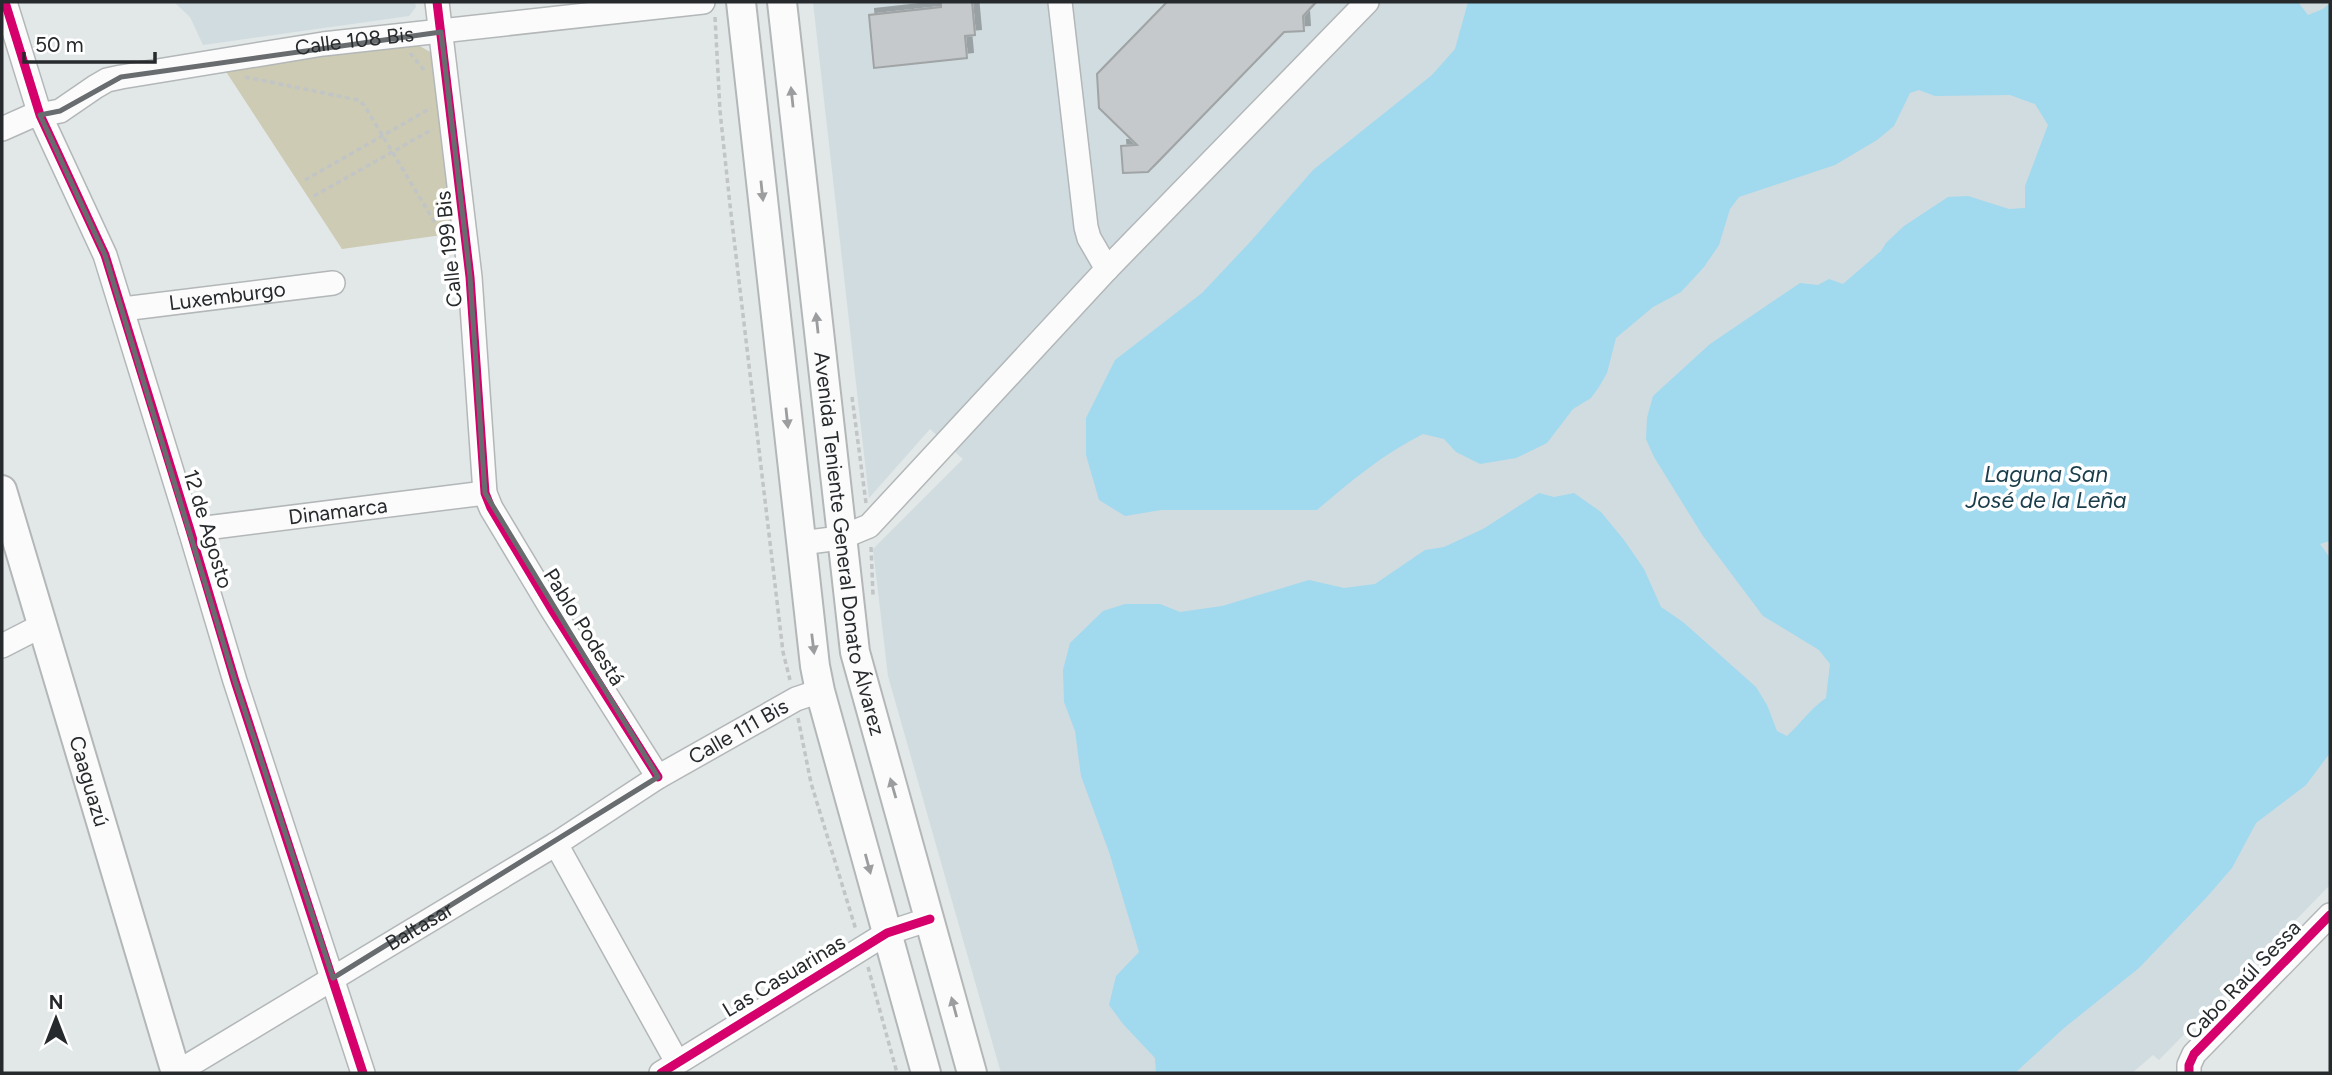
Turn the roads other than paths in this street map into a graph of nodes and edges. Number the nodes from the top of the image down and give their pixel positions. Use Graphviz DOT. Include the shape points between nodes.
graph roads {
  1 [pos="5,2"];
  2 [pos="437,2"];
  3 [pos="703,2"];
  4 [pos="741,2"];
  5 [pos="782,2"];
  6 [pos="1059,2"];
  7 [pos="1367,2"];
  8 [pos="432,32"];
  9 [pos="40,115"];
  10 [pos="2,129"];
  11 [pos="1107,269"];
  12 [pos="333,283"];
  13 [pos="123,309"];
  14 [pos="2,490"];
  15 [pos="485,493"];
  16 [pos="190,530"];
  17 [pos="840,538"];
  18 [pos="801,542"];
  19 [pos="41,626"];
  20 [pos="2,646"];
  21 [pos="820,691"];
  22 [pos="658,776"];
  23 [pos="556,844"];
  24 [pos="2330,915"];
  25 [pos="930,919"];
  26 [pos="887,933"];
  27 [pos="333,978"];
  28 [pos="669,1068"];
  29 [pos="176,1073"];
  30 [pos="363,1073"];
  31 [pos="926,1073"];
  32 [pos="972,1073"];
  33 [pos="2189,1073"];
  1 -- 9 [label="street, 12 de Agosto"];
  2 -- 8 [label="street, Calle 199 Bis"];
  3 -- 8 [label="street, Calle 108 Bis"];
  4 -- 18 [label="main road, Avenida Teniente General Donato Álvarez, one-way"];
  17 -- 5 [label="main road, Avenida Teniente General Donato Álvarez, one-way"];
  6 -- 11 [label="street" via="1086,228"];
  7 -- 11 [label="street"];
  8 -- 9 [label="street, Calle 108 Bis" via="323,44 107,80 60,111"];
  8 -- 15 [label="street, Calle 199 Bis" via="470,277"];
  9 -- 10 [label="street, Calle 108 Bis"];
  9 -- 13 [label="street, 12 de Agosto" via="105,255"];
  11 -- 17 [label="street" via="869,526"];
  12 -- 13 [label="street, Luxemburgo"];
  13 -- 16 [label="street, 12 de Agosto"];
  14 -- 19 [label="main road, Caaguazú"];
  15 -- 16 [label="street, Dinamarca"];
  15 -- 22 [label="street, Pablo Podestá" via="551,608"];
  16 -- 27 [label="street, 12 de Agosto" via="234,681"];
  17 -- 18 [label="street"];
  25 -- 17 [label="main road, Avenida Teniente General Donato Álvarez, one-way" via="855,652"];
  18 -- 21 [label="main road, Avenida Teniente General Donato Álvarez, one-way"];
  19 -- 20 [label="street"];
  19 -- 29 [label="main road, Caaguazú"];
  21 -- 22 [label="street, Calle 111 Bis" via="796,699"];
  21 -- 26 [label="main road, Avenida Teniente General Donato Álvarez, one-way"];
  22 -- 23 [label="street, Baltasar"];
  23 -- 27 [label="street, Baltasar"];
  23 -- 28 [label="street"];
  24 -- 33 [label="street, Cabo Raúl Sessa" via="2194,1054"];
  25 -- 26 [label="street, Las Casuarinas"];
  32 -- 25 [label="main road, Avenida Teniente General Donato Álvarez, one-way"];
  26 -- 28 [label="street, Las Casuarinas"];
  26 -- 31 [label="main road, Avenida Teniente General Donato Álvarez"];
  27 -- 29 [label="street, Baltasar"];
  27 -- 30 [label="street, 12 de Agosto"];
}
